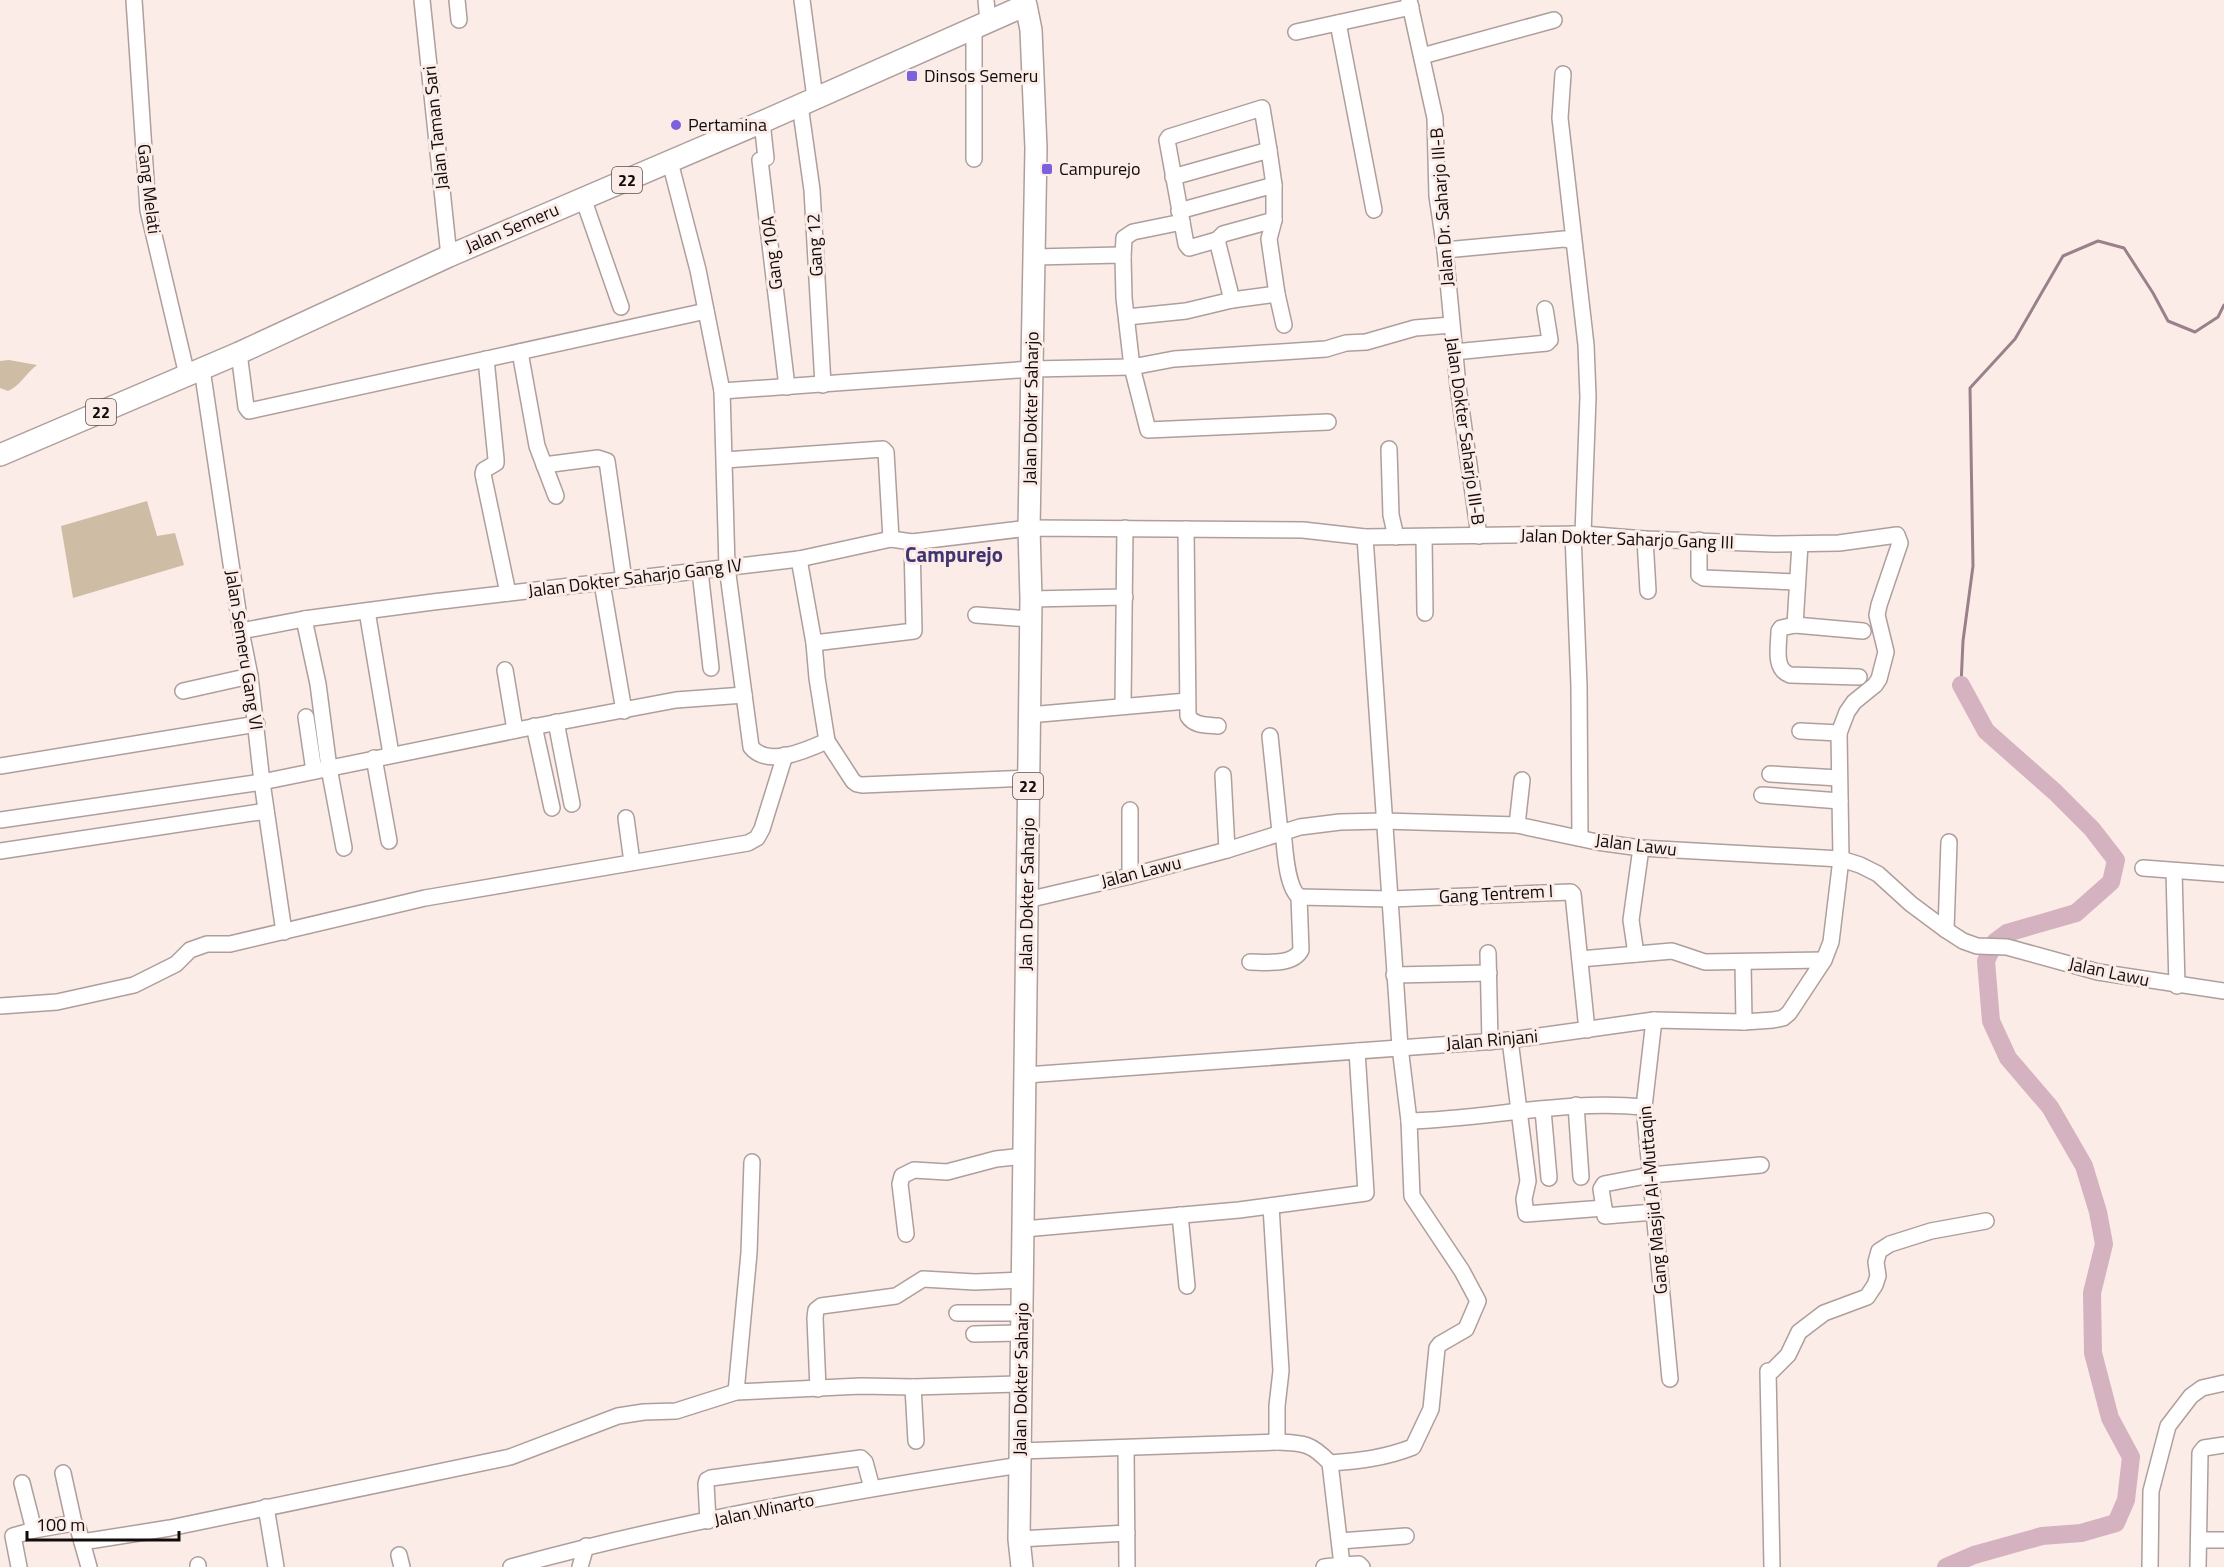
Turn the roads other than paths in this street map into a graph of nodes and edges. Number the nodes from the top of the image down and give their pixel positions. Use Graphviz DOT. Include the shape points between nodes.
graph roads {
  1 [pos="134,0"];
  2 [pos="422,0"];
  3 [pos="457,0"];
  4 [pos="802,0"];
  5 [pos="986,0"];
  6 [pos="1032,2"];
  7 [pos="1411,2"];
  8 [pos="459,20"];
  9 [pos="1554,20"];
  10 [pos="1338,23"];
  11 [pos="981,25"];
  12 [pos="1296,32"];
  13 [pos="1422,56"];
  14 [pos="1563,74"];
  15 [pos="808,102"];
  16 [pos="762,122"];
  17 [pos="1269,150"];
  18 [pos="974,159"];
  19 [pos="670,162"];
  20 [pos="1173,177"];
  21 [pos="1274,185"];
  22 [pos="583,198"];
  23 [pos="1374,210"];
  24 [pos="1181,217"];
  25 [pos="1274,220"];
  26 [pos="1217,240"];
  27 [pos="1573,241"];
  28 [pos="1444,250"];
  29 [pos="448,255"];
  30 [pos="1034,257"];
  31 [pos="1123,257"];
  32 [pos="1277,294"];
  33 [pos="1232,300"];
  34 [pos="621,307"];
  35 [pos="1545,309"];
  36 [pos="706,311"];
  37 [pos="1127,317"];
  38 [pos="1284,325"];
  39 [pos="1451,325"];
  40 [pos="520,352"];
  41 [pos="1454,352"];
  42 [pos="239,353"];
  43 [pos="486,359"];
  44 [pos="1132,367"];
  45 [pos="1032,369"];
  46 [pos="194,372"];
  47 [pos="823,385"];
  48 [pos="787,387"];
  49 [pos="722,391"];
  50 [pos="1328,422"];
  51 [pos="1389,448"];
  52 [pos="0,455"];
  53 [pos="725,460"];
  54 [pos="544,465"];
  55 [pos="555,496"];
  56 [pos="1029,528"];
  57 [pos="1125,528"];
  58 [pos="1186,529"];
  59 [pos="1578,534"];
  60 [pos="1479,536"];
  61 [pos="1365,537"];
  62 [pos="1396,537"];
  63 [pos="1424,537"];
  64 [pos="891,539"];
  65 [pos="1645,539"];
  66 [pos="1699,540"];
  67 [pos="912,542"];
  68 [pos="1800,544"];
  69 [pos="799,559"];
  70 [pos="727,567"];
  71 [pos="700,571"];
  72 [pos="624,580"];
  73 [pos="1797,582"];
  74 [pos="602,583"];
  75 [pos="1648,591"];
  76 [pos="508,593"];
  77 [pos="1125,597"];
  78 [pos="1030,609"];
  79 [pos="367,611"];
  80 [pos="1425,613"];
  81 [pos="976,615"];
  82 [pos="304,619"];
  83 [pos="1795,625"];
  84 [pos="241,631"];
  85 [pos="1863,632"];
  86 [pos="814,643"];
  87 [pos="711,668"];
  88 [pos="505,670"];
  89 [pos="250,676"];
  90 [pos="1859,677"];
  91 [pos="183,691"];
  92 [pos="744,695"];
  93 [pos="1187,701"];
  94 [pos="1123,705"];
  95 [pos="624,711"];
  96 [pos="1029,715"];
  97 [pos="306,717"];
  98 [pos="555,722"];
  99 [pos="257,724"];
  100 [pos="534,726"];
  101 [pos="1218,726"];
  102 [pos="515,730"];
  103 [pos="1800,731"];
  104 [pos="1839,733"];
  105 [pos="1270,736"];
  106 [pos="827,741"];
  107 [pos="391,754"];
  108 [pos="784,755"];
  109 [pos="374,758"];
  110 [pos="0,765"];
  111 [pos="329,768"];
  112 [pos="314,771"];
  113 [pos="1770,774"];
  114 [pos="1224,775"];
  115 [pos="1029,778"];
  116 [pos="1839,778"];
  117 [pos="1522,780"];
  118 [pos="262,782"];
  119 [pos="1762,795"];
  120 [pos="1840,801"];
  121 [pos="572,804"];
  122 [pos="552,808"];
  123 [pos="1130,810"];
  124 [pos="266,811"];
  125 [pos="626,818"];
  126 [pos="0,819"];
  127 [pos="1384,821"];
  128 [pos="1516,825"];
  129 [pos="1281,832"];
  130 [pos="1580,838"];
  131 [pos="389,841"];
  132 [pos="1948,842"];
  133 [pos="344,848"];
  134 [pos="1641,848"];
  135 [pos="1227,850"];
  136 [pos="0,851"];
  137 [pos="1840,859"];
  138 [pos="632,862"];
  139 [pos="2143,868"];
  140 [pos="2174,871"];
  141 [pos="2224,874"];
  142 [pos="1130,876"];
  143 [pos="1299,897"];
  144 [pos="1390,899"];
  145 [pos="1027,900"];
  146 [pos="1946,930"];
  147 [pos="284,932"];
  148 [pos="1488,952"];
  149 [pos="1636,954"];
  150 [pos="1580,958"];
  151 [pos="1824,960"];
  152 [pos="1250,962"];
  153 [pos="1743,962"];
  154 [pos="1489,973"];
  155 [pos="1394,975"];
  156 [pos="2177,986"];
  157 [pos="2224,991"];
  158 [pos="0,1006"];
  159 [pos="1654,1020"];
  160 [pos="1744,1022"];
  161 [pos="1587,1030"];
  162 [pos="1510,1040"];
  163 [pos="1490,1042"];
  164 [pos="1400,1047"];
  165 [pos="1357,1052"];
  166 [pos="1026,1075"];
  167 [pos="1576,1105"];
  168 [pos="1644,1107"];
  169 [pos="1542,1110"];
  170 [pos="1519,1112"];
  171 [pos="1410,1121"];
  172 [pos="1024,1156"];
  173 [pos="752,1162"];
  174 [pos="1761,1165"];
  175 [pos="1651,1176"];
  176 [pos="1581,1177"];
  177 [pos="1549,1178"];
  178 [pos="1271,1206"];
  179 [pos="1604,1208"];
  180 [pos="1654,1212"];
  181 [pos="1180,1215"];
  182 [pos="1986,1221"];
  183 [pos="1024,1228"];
  184 [pos="906,1234"];
  185 [pos="1023,1280"];
  186 [pos="1187,1286"];
  187 [pos="957,1313"];
  188 [pos="1022,1323"];
  189 [pos="974,1334"];
  190 [pos="1670,1379"];
  191 [pos="1021,1383"];
  192 [pos="2224,1383"];
  193 [pos="913,1388"];
  194 [pos="818,1389"];
  195 [pos="736,1392"];
  196 [pos="916,1441"];
  197 [pos="1277,1442"];
  198 [pos="2224,1445"];
  199 [pos="1126,1448"];
  200 [pos="1020,1458"];
  201 [pos="1330,1463"];
  202 [pos="63,1473"];
  203 [pos="22,1483"];
  204 [pos="872,1488"];
  205 [pos="267,1507"];
  206 [pos="708,1521"];
  207 [pos="74,1523"];
  208 [pos="34,1530"];
  209 [pos="1127,1533"];
  210 [pos="1406,1536"];
  211 [pos="1019,1539"];
  212 [pos="1340,1540"];
  213 [pos="2199,1540"];
  214 [pos="2224,1540"];
  215 [pos="82,1542"];
  216 [pos="586,1546"];
  217 [pos="1342,1565"];
  218 [pos="19,1567"];
  219 [pos="89,1567"];
  220 [pos="276,1567"];
  221 [pos="511,1567"];
  222 [pos="580,1567"];
  223 [pos="1022,1567"];
  224 [pos="1127,1567"];
  225 [pos="1324,1567"];
  226 [pos="1362,1567"];
  227 [pos="1772,1567"];
  228 [pos="2151,1567"];
  229 [pos="2198,1567"];
  1 -- 46 [label="street, Gang Melati" via="148,210"];
  2 -- 29 [label="street, Jalan Taman Sari"];
  3 -- 8 [label="street"];
  4 -- 15 [label="street, Gang 12"];
  5 -- 11 [label="street"];
  6 -- 11 [label="highway, Jalan Semeru / 22"];
  6 -- 30 [label="highway, Jalan Dokter Saharjo / 22"];
  7 -- 10 [label="street"];
  7 -- 13 [label="street, Jalan Dr. Saharjo III-B"];
  9 -- 13 [label="street"];
  10 -- 12 [label="street"];
  10 -- 23 [label="street"];
  11 -- 15 [label="highway, Jalan Semeru / 22"];
  11 -- 18 [label="street"];
  13 -- 28 [label="street, Jalan Dr. Saharjo III-B" via="1435,118 1437,196"];
  14 -- 27 [label="street" via="1560,118"];
  15 -- 16 [label="highway, Jalan Semeru / 22"];
  15 -- 47 [label="street, Gang 12"];
  16 -- 19 [label="highway, Jalan Semeru / 22"];
  16 -- 48 [label="street, Gang 10A" via="766,158 760,160"];
  17 -- 20 [label="street"];
  17 -- 20 [label="street" via="1262,108 1169,137"];
  17 -- 21 [label="street"];
  19 -- 22 [label="highway, Jalan Semeru / 22"];
  19 -- 36 [label="street"];
  20 -- 24 [label="street"];
  21 -- 24 [label="street"];
  21 -- 25 [label="street"];
  22 -- 29 [label="highway, Jalan Semeru / 22"];
  22 -- 34 [label="street"];
  24 -- 26 [label="street" via="1190,248"];
  24 -- 31 [label="street" via="1124,238"];
  25 -- 26 [label="street" via="1223,234"];
  25 -- 32 [label="street" via="1269,240"];
  26 -- 33 [label="street"];
  27 -- 28 [label="street"];
  27 -- 59 [label="street" via="1586,345 1587,397"];
  28 -- 39 [label="street, Jalan Dr. Saharjo III-B"];
  29 -- 42 [label="highway, Jalan Semeru / 22"];
  30 -- 31 [label="street"];
  30 -- 45 [label="highway, Jalan Dokter Saharjo / 22"];
  31 -- 37 [label="street"];
  32 -- 33 [label="street"];
  32 -- 38 [label="street"];
  33 -- 37 [label="street" via="1186,311"];
  35 -- 41 [label="street" via="1550,340 1547,343"];
  36 -- 40 [label="street"];
  36 -- 49 [label="street"];
  37 -- 44 [label="street"];
  39 -- 41 [label="street, Jalan Dokter Saharjo III-B"];
  39 -- 44 [label="street" via="1415,328 1326,349 1174,359"];
  40 -- 43 [label="street"];
  40 -- 54 [label="street"];
  41 -- 60 [label="street, Jalan Dokter Saharjo III-B"];
  42 -- 43 [label="street" via="249,411"];
  42 -- 46 [label="highway, Jalan Semeru / 22"];
  43 -- 76 [label="street" via="496,463 483,474"];
  44 -- 45 [label="street"];
  44 -- 50 [label="street" via="1146,427 1151,431"];
  45 -- 47 [label="street"];
  45 -- 56 [label="highway, Jalan Dokter Saharjo / 22"];
  46 -- 52 [label="highway, Jalan Semeru / 22"];
  46 -- 84 [label="street, Jalan Semeru Gang VI"];
  47 -- 48 [label="street"];
  48 -- 49 [label="street"];
  49 -- 53 [label="street"];
  51 -- 62 [label="street" via="1391,515"];
  53 -- 64 [label="street" via="883,449"];
  53 -- 70 [label="street"];
  54 -- 55 [label="street"];
  54 -- 72 [label="street" via="598,458 607,461"];
  56 -- 57 [label="street, Jalan Dokter Saharjo Gang III"];
  56 -- 67 [label="street, Jalan Dokter Saharjo Gang IV"];
  56 -- 78 [label="highway, Jalan Dokter Saharjo / 22"];
  57 -- 58 [label="street, Jalan Dokter Saharjo Gang III"];
  57 -- 77 [label="street"];
  58 -- 61 [label="street, Jalan Dokter Saharjo Gang III" via="1303,530"];
  58 -- 93 [label="street"];
  59 -- 60 [label="street, Jalan Dokter Saharjo Gang III"];
  59 -- 65 [label="street, Jalan Dokter Saharjo Gang III"];
  59 -- 130 [label="street"];
  60 -- 63 [label="street, Jalan Dokter Saharjo Gang III"];
  61 -- 62 [label="street, Jalan Dokter Saharjo Gang III"];
  61 -- 127 [label="street"];
  62 -- 63 [label="street, Jalan Dokter Saharjo Gang III"];
  63 -- 80 [label="street"];
  64 -- 67 [label="street, Jalan Dokter Saharjo Gang IV"];
  64 -- 69 [label="street, Jalan Dokter Saharjo Gang IV"];
  65 -- 66 [label="street, Jalan Dokter Saharjo Gang III"];
  65 -- 75 [label="street"];
  66 -- 68 [label="street, Jalan Dokter Saharjo Gang III"];
  66 -- 73 [label="street" via="1699,575 1704,578"];
  67 -- 86 [label="street" via="914,631"];
  68 -- 73 [label="street"];
  68 -- 104 [label="street, Jalan Dokter Saharjo Gang III" via="1839,543 1892,534 1899,538 1877,615 1886,652 1879,679 1854,702"];
  69 -- 70 [label="street, Jalan Dokter Saharjo Gang IV"];
  69 -- 86 [label="street"];
  70 -- 71 [label="street, Jalan Dokter Saharjo Gang IV"];
  70 -- 92 [label="street"];
  71 -- 72 [label="street, Jalan Dokter Saharjo Gang IV"];
  71 -- 87 [label="street"];
  72 -- 74 [label="street, Jalan Dokter Saharjo Gang IV"];
  73 -- 83 [label="street"];
  74 -- 76 [label="street, Jalan Dokter Saharjo Gang IV"];
  74 -- 95 [label="street"];
  76 -- 79 [label="street, Jalan Dokter Saharjo Gang IV"];
  77 -- 78 [label="street"];
  77 -- 94 [label="street"];
  78 -- 81 [label="street"];
  78 -- 96 [label="highway, Jalan Dokter Saharjo / 22"];
  79 -- 82 [label="street, Jalan Dokter Saharjo Gang IV"];
  79 -- 107 [label="street"];
  82 -- 84 [label="street, Jalan Dokter Saharjo Gang IV"];
  82 -- 111 [label="street" via="318,684"];
  83 -- 85 [label="street"];
  83 -- 90 [label="street" via="1779,631 1782,672"];
  84 -- 89 [label="street, Jalan Semeru Gang VI"];
  86 -- 106 [label="street"];
  88 -- 102 [label="street"];
  89 -- 91 [label="street"];
  89 -- 99 [label="street, Jalan Semeru Gang VI"];
  92 -- 95 [label="street" via="693,698"];
  92 -- 108 [label="street" via="751,747 757,753"];
  93 -- 94 [label="street"];
  93 -- 101 [label="street" via="1191,722"];
  94 -- 96 [label="street"];
  95 -- 98 [label="street"];
  96 -- 115 [label="highway, Jalan Dokter Saharjo / 22"];
  97 -- 112 [label="street"];
  98 -- 100 [label="street"];
  98 -- 121 [label="street"];
  99 -- 110 [label="street"];
  99 -- 118 [label="street, Jalan Semeru Gang VI"];
  100 -- 102 [label="street"];
  100 -- 122 [label="street"];
  102 -- 107 [label="street"];
  103 -- 104 [label="street"];
  104 -- 116 [label="street, Jalan Rinjani"];
  105 -- 129 [label="street"];
  106 -- 108 [label="street"];
  106 -- 115 [label="street" via="857,784"];
  107 -- 109 [label="street"];
  108 -- 138 [label="street" via="757,838 748,843"];
  109 -- 111 [label="street"];
  109 -- 131 [label="street"];
  111 -- 112 [label="street"];
  111 -- 133 [label="street"];
  112 -- 118 [label="street"];
  113 -- 116 [label="street"];
  114 -- 135 [label="street"];
  115 -- 145 [label="highway, Jalan Dokter Saharjo / 22"];
  116 -- 120 [label="street, Jalan Rinjani"];
  117 -- 128 [label="street"];
  118 -- 124 [label="street, Jalan Semeru Gang VI"];
  118 -- 126 [label="street"];
  119 -- 120 [label="street"];
  120 -- 137 [label="street, Jalan Rinjani"];
  123 -- 142 [label="street"];
  124 -- 136 [label="street"];
  124 -- 147 [label="street, Jalan Semeru Gang VI"];
  125 -- 138 [label="street"];
  127 -- 128 [label="street, Jalan Lawu"];
  127 -- 129 [label="street, Jalan Lawu" via="1340,822"];
  127 -- 144 [label="street"];
  128 -- 130 [label="street, Jalan Lawu"];
  129 -- 135 [label="street, Jalan Lawu"];
  129 -- 143 [label="street" via="1290,882"];
  130 -- 134 [label="street, Jalan Lawu"];
  132 -- 146 [label="street"];
  134 -- 137 [label="street, Jalan Lawu"];
  134 -- 149 [label="street" via="1631,920"];
  135 -- 142 [label="street, Jalan Lawu"];
  137 -- 146 [label="street, Jalan Lawu" via="1878,874"];
  137 -- 151 [label="street, Jalan Rinjani" via="1831,942"];
  138 -- 147 [label="street" via="425,898"];
  139 -- 140 [label="street"];
  140 -- 141 [label="street"];
  140 -- 156 [label="street"];
  142 -- 145 [label="street, Jalan Lawu"];
  143 -- 144 [label="street"];
  143 -- 152 [label="street" via="1298,957"];
  144 -- 150 [label="street, Gang Tentrem I" via="1568,891 1573,894"];
  144 -- 155 [label="street"];
  145 -- 166 [label="highway, Jalan Dokter Saharjo / 22"];
  146 -- 156 [label="street, Jalan Lawu" via="1977,946 2007,948 2098,972"];
  147 -- 158 [label="street" via="200,946 176,964 134,985 57,1002"];
  148 -- 154 [label="street"];
  149 -- 150 [label="street"];
  149 -- 153 [label="street" via="1671,951 1705,962"];
  150 -- 161 [label="street, Gang Tentrem I"];
  151 -- 153 [label="street"];
  151 -- 160 [label="street, Jalan Rinjani" via="1783,1018"];
  153 -- 160 [label="street"];
  154 -- 155 [label="street"];
  154 -- 163 [label="street"];
  155 -- 164 [label="street"];
  156 -- 157 [label="street, Jalan Lawu"];
  159 -- 160 [label="street, Jalan Rinjani"];
  159 -- 161 [label="street, Jalan Rinjani"];
  159 -- 168 [label="street, Gang Masjid Al-Muttaqin"];
  161 -- 162 [label="street, Jalan Rinjani"];
  162 -- 163 [label="street, Jalan Rinjani"];
  162 -- 170 [label="street"];
  163 -- 164 [label="street, Jalan Rinjani"];
  164 -- 165 [label="street, Jalan Rinjani"];
  164 -- 171 [label="street"];
  165 -- 166 [label="street, Jalan Rinjani"];
  165 -- 178 [label="street" via="1366,1193"];
  166 -- 172 [label="highway, Jalan Dokter Saharjo / 22"];
  167 -- 168 [label="street"];
  167 -- 169 [label="street"];
  167 -- 176 [label="street"];
  168 -- 175 [label="street, Gang Masjid Al-Muttaqin"];
  169 -- 170 [label="street"];
  169 -- 177 [label="street"];
  170 -- 171 [label="street"];
  170 -- 179 [label="street" via="1528,1181 1526,1214"];
  171 -- 201 [label="street" via="1412,1196 1478,1301 1466,1329 1437,1348 1431,1409 1413,1447 1375,1459"];
  172 -- 183 [label="highway, Jalan Dokter Saharjo / 22"];
  172 -- 184 [label="street" via="947,1172 908,1172 900,1184"];
  173 -- 195 [label="street" via="749,1253"];
  174 -- 175 [label="street"];
  175 -- 179 [label="street" via="1604,1184"];
  175 -- 180 [label="street, Gang Masjid Al-Muttaqin"];
  178 -- 181 [label="street"];
  178 -- 197 [label="street" via="1281,1371"];
  179 -- 180 [label="street" via="1605,1216"];
  180 -- 190 [label="street, Gang Masjid Al-Muttaqin"];
  181 -- 183 [label="street"];
  181 -- 186 [label="street"];
  182 -- 227 [label="street" via="1931,1231 1879,1251 1878,1276 1868,1296 1824,1313 1799,1332 1788,1355 1768,1371"];
  183 -- 185 [label="highway, Jalan Dokter Saharjo / 22"];
  185 -- 188 [label="highway, Jalan Dokter Saharjo / 22"];
  185 -- 194 [label="street" via="923,1279 896,1296 821,1306 815,1318"];
  187 -- 188 [label="street"];
  188 -- 189 [label="street"];
  188 -- 191 [label="highway, Jalan Dokter Saharjo / 22"];
  191 -- 193 [label="street"];
  191 -- 200 [label="highway, Jalan Dokter Saharjo / 22"];
  192 -- 228 [label="street" via="2202,1388 2178,1410 2168,1426 2151,1491"];
  193 -- 194 [label="street"];
  193 -- 196 [label="street"];
  194 -- 195 [label="street"];
  195 -- 205 [label="street" via="676,1411 618,1416 510,1456"];
  197 -- 199 [label="street, Jalan Winarto"];
  197 -- 201 [label="street, Jalan Winarto" via="1317,1449"];
  198 -- 213 [label="street" via="2204,1448 2200,1453"];
  199 -- 200 [label="street, Jalan Winarto"];
  199 -- 209 [label="street"];
  200 -- 204 [label="street, Jalan Winarto"];
  200 -- 211 [label="highway, Jalan Dokter Saharjo / 22"];
  201 -- 212 [label="street"];
  202 -- 207 [label="street"];
  203 -- 208 [label="street"];
  204 -- 206 [label="street, Jalan Winarto"];
  204 -- 206 [label="street" via="866,1462 861,1458 711,1478 706,1484"];
  205 -- 215 [label="street"];
  205 -- 220 [label="street"];
  206 -- 216 [label="street, Jalan Winarto"];
  207 -- 208 [label="street"];
  207 -- 215 [label="street"];
  208 -- 218 [label="street" via="13,1536"];
  209 -- 211 [label="street"];
  209 -- 224 [label="street"];
  210 -- 212 [label="street"];
  211 -- 223 [label="highway, Jalan Dokter Saharjo / 22"];
  212 -- 217 [label="street"];
  213 -- 214 [label="street"];
  213 -- 229 [label="street"];
  215 -- 219 [label="street"];
  216 -- 221 [label="street, Jalan Winarto"];
  216 -- 222 [label="street"];
  217 -- 225 [label="street"];
  217 -- 226 [label="street"];
}
